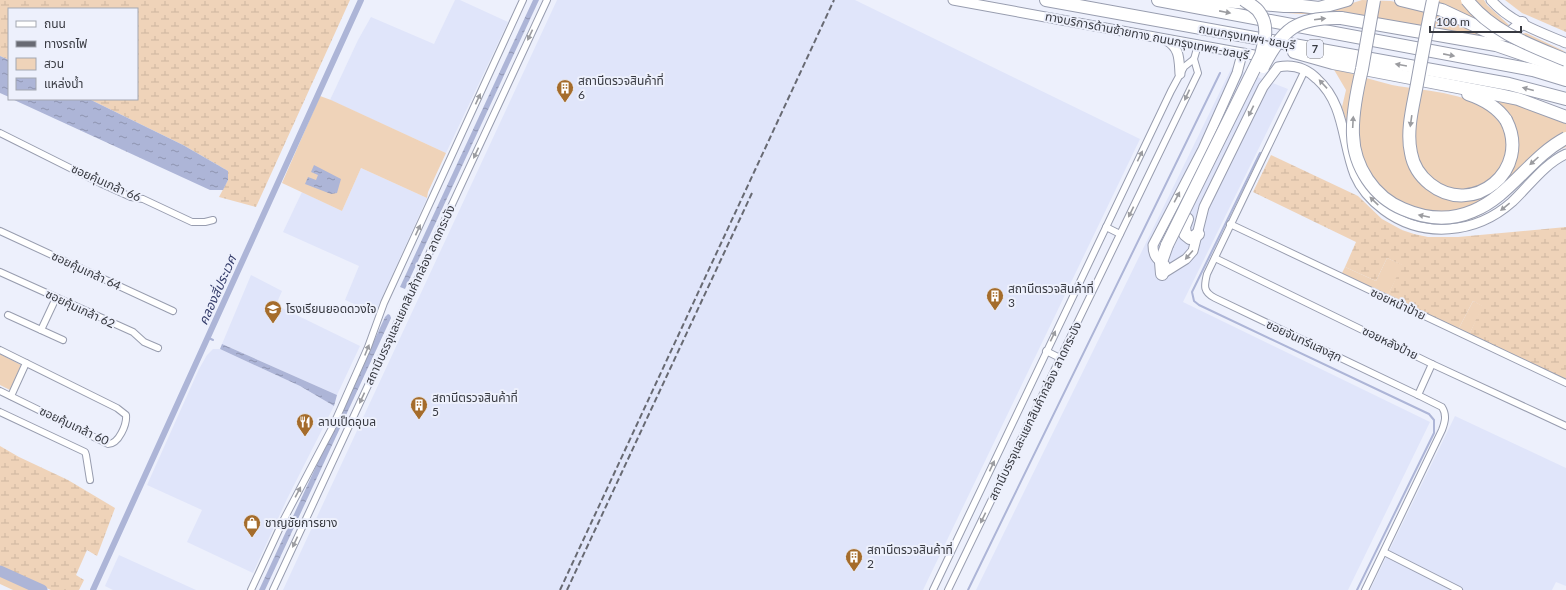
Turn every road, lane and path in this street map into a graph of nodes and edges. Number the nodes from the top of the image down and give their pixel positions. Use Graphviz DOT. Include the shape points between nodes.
graph roads {
  1 [pos="524,0"];
  2 [pos="547,0"];
  3 [pos="953,0"];
  4 [pos="1046,0"];
  5 [pos="1158,0"];
  6 [pos="1244,0"];
  7 [pos="1324,0"];
  8 [pos="1347,0"];
  9 [pos="1374,0"];
  10 [pos="1401,0"];
  11 [pos="1433,0"];
  12 [pos="1467,0"];
  13 [pos="1491,0"];
  14 [pos="1173,3"];
  15 [pos="1067,4"];
  16 [pos="1302,6"];
  17 [pos="1522,24"];
  18 [pos="1162,37"];
  19 [pos="1566,43"];
  20 [pos="1198,45"];
  21 [pos="1496,45"];
  22 [pos="1231,51"];
  23 [pos="1566,57"];
  24 [pos="1194,59"];
  25 [pos="1566,60"];
  26 [pos="1348,66"];
  27 [pos="1305,70"];
  28 [pos="1566,70"];
  29 [pos="1180,74"];
  30 [pos="1270,76"];
  31 [pos="1566,80"];
  32 [pos="1566,99"];
  33 [pos="1566,117"];
  34 [pos="0,133"];
  35 [pos="1566,138"];
  36 [pos="1566,154"];
  37 [pos="213,220"];
  38 [pos="1230,224"];
  39 [pos="1106,227"];
  40 [pos="0,231"];
  41 [pos="1120,234"];
  42 [pos="1198,234"];
  43 [pos="1215,258"];
  44 [pos="1161,262"];
  45 [pos="1174,267"];
  46 [pos="0,272"];
  47 [pos="1162,274"];
  48 [pos="56,298"];
  49 [pos="173,311"];
  50 [pos="8,315"];
  51 [pos="41,330"];
  52 [pos="63,340"];
  53 [pos="158,348"];
  54 [pos="0,350"];
  55 [pos="1046,351"];
  56 [pos="1060,358"];
  57 [pos="26,363"];
  58 [pos="1432,364"];
  59 [pos="1566,383"];
  60 [pos="0,391"];
  61 [pos="1418,395"];
  62 [pos="11,396"];
  63 [pos="0,412"];
  64 [pos="1566,426"];
  65 [pos="90,480"];
  66 [pos="1384,552"];
  67 [pos="251,590"];
  68 [pos="273,590"];
  69 [pos="933,590"];
  70 [pos="948,590"];
  71 [pos="1365,590"];
  72 [pos="1459,590"];
  67 -- 1 [label="street, สถานีบรรจุและแยกสินค้ากล่อง ลาดกระบัง, one-way" via="283,521 332,428 368,347 384,303"];
  2 -- 68 [label="street, สถานีบรรจุและแยกสินค้ากล่อง ลาดกระบัง, one-way"];
  3 -- 18 [label="main road, ทางบริการด้านซ้ายทาง ถนนกรุงเทพฯ-ชลบุรี"];
  4 -- 15 [label="highway, ถนนกรุงเทพฯ-ชลบุรี / 7"];
  5 -- 14 [label="highway, ถนนกรุงเทพฯ-ชลบุรี / 7"];
  6 -- 44 [label="highway, bridge" via="1259,11 1265,25 1261,55"];
  7 -- 16 [label="highway"];
  8 -- 16 [label="highway" via="1319,8"];
  35 -- 9 [label="highway, one-way, bridge" via="1541,154 1496,197 1468,214 1434,218 1414,214 1388,201 1374,188 1363,172 1356,154 1353,135 1354,111"];
  10 -- 17 [label="highway" via="1442,10 1493,34 1508,36"];
  11 -- 26 [label="highway, one-way, bridge" via="1410,127 1410,153 1416,168 1425,180 1439,191 1466,195 1488,188 1500,178 1511,159 1513,147 1512,133 1497,109 1475,96 1445,89 1384,77"];
  12 -- 25 [label="highway, bridge" via="1482,17 1502,32"];
  13 -- 17 [label="main road"];
  14 -- 16 [label="highway" via="1212,0"];
  14 -- 31 [label="highway, ถนนกรุงเทพฯ-ชลบุรี / 7, one-way" via="1533,70"];
  15 -- 26 [label="highway" via="1172,28 1279,48"];
  32 -- 15 [label="highway, ถนนกรุงเทพฯ-ชลบุรี / 7, one-way" via="1501,83"];
  17 -- 19 [label="main road"];
  18 -- 20 [label="main road, ทางบริการด้านซ้ายทาง ถนนกรุงเทพฯ-ชลบุรี"];
  18 -- 29 [label="main road" via="1178,52"];
  20 -- 22 [label="main road, ทางบริการด้านซ้ายทาง ถนนกรุงเทพฯ-ชลบุรี"];
  20 -- 24 [label="street"];
  21 -- 23 [label="highway" via="1522,46"];
  21 -- 28 [label="highway"];
  42 -- 21 [label="highway, one-way, bridge" via="1190,238 1185,234 1187,219 1271,51 1284,34 1303,22 1321,18 1341,18"];
  22 -- 30 [label="main road, ทางบริการด้านซ้ายทาง ถนนกรุงเทพฯ-ชลบุรี" via="1254,55 1268,63 1271,66"];
  44 -- 22 [label="main road, one-way" via="1153,251 1153,244 1203,149 1241,64 1240,55"];
  24 -- 29 [label="street, สถานีบรรจุและแยกสินค้ากล่อง ลาดกระบัง"];
  24 -- 41 [label="street, สถานีบรรจุและแยกสินค้ากล่อง ลาดกระบัง, one-way" via="1198,73"];
  26 -- 33 [label="highway" via="1499,94"];
  27 -- 30 [label="main road" via="1287,65 1278,67"];
  36 -- 27 [label="main road, one-way" via="1543,170 1503,209 1480,222 1451,229 1430,229 1409,223 1381,207 1360,185 1336,104 1322,83"];
  27 -- 38 [label="street, ซอยจันทร์แสงสุก"];
  39 -- 29 [label="street, สถานีบรรจุและแยกสินค้ากล่อง ลาดกระบัง, one-way"];
  30 -- 42 [label="main road, one-way" via="1204,208"];
  34 -- 37 [label="street, ซอยคุ้มเกล้า 66" via="107,186 131,197 143,199 192,222"];
  38 -- 43 [label="street, ซอยจันทร์แสงสุก"];
  38 -- 59 [label="street, ซอยหน้าป้าย"];
  39 -- 41 [label="street"];
  55 -- 39 [label="street, สถานีบรรจุและแยกสินค้ากล่อง ลาดกระบัง, one-way"];
  40 -- 49 [label="street, ซอยคุ้มเกล้า 64"];
  41 -- 56 [label="street, สถานีบรรจุและแยกสินค้ากล่อง ลาดกระบัง"];
  42 -- 45 [label="main road, one-way" via="1193,251"];
  43 -- 58 [label="street, ซอยหลังป้าย"];
  43 -- 61 [label="street, ซอยจันทร์แสงสุก" via="1204,284 1206,292 1211,296"];
  44 -- 45 [label="main road"];
  44 -- 47 [label="highway"];
  45 -- 47 [label="main road"];
  46 -- 48 [label="street, ซอยคุ้มเกล้า 62"];
  48 -- 51 [label="street"];
  48 -- 53 [label="street, ซอยคุ้มเกล้า 62" via="133,332 144,342"];
  50 -- 51 [label="street"];
  51 -- 52 [label="street"];
  54 -- 57 [label="street, ซอยคุ้มเกล้า 60"];
  55 -- 56 [label="street"];
  69 -- 55 [label="street, สถานีบรรจุและแยกสินค้ากล่อง ลาดกระบัง, one-way"];
  56 -- 70 [label="street, สถานีบรรจุและแยกสินค้ากล่อง ลาดกระบัง, one-way"];
  57 -- 62 [label="street"];
  57 -- 62 [label="street, ซอยคุ้มเกล้า 60" via="122,410 127,419 118,440 108,444"];
  58 -- 61 [label="street"];
  58 -- 64 [label="street, ซอยหลังป้าย"];
  60 -- 62 [label="street, ซอยคุ้มเกล้า 60"];
  61 -- 66 [label="street, ซอยจันทร์แสงสุก" via="1442,407 1446,416 1442,430"];
  63 -- 65 [label="street" via="85,452"];
  66 -- 71 [label="street, ซอยจันทร์แสงสุก"];
  66 -- 72 [label="street"];
}
